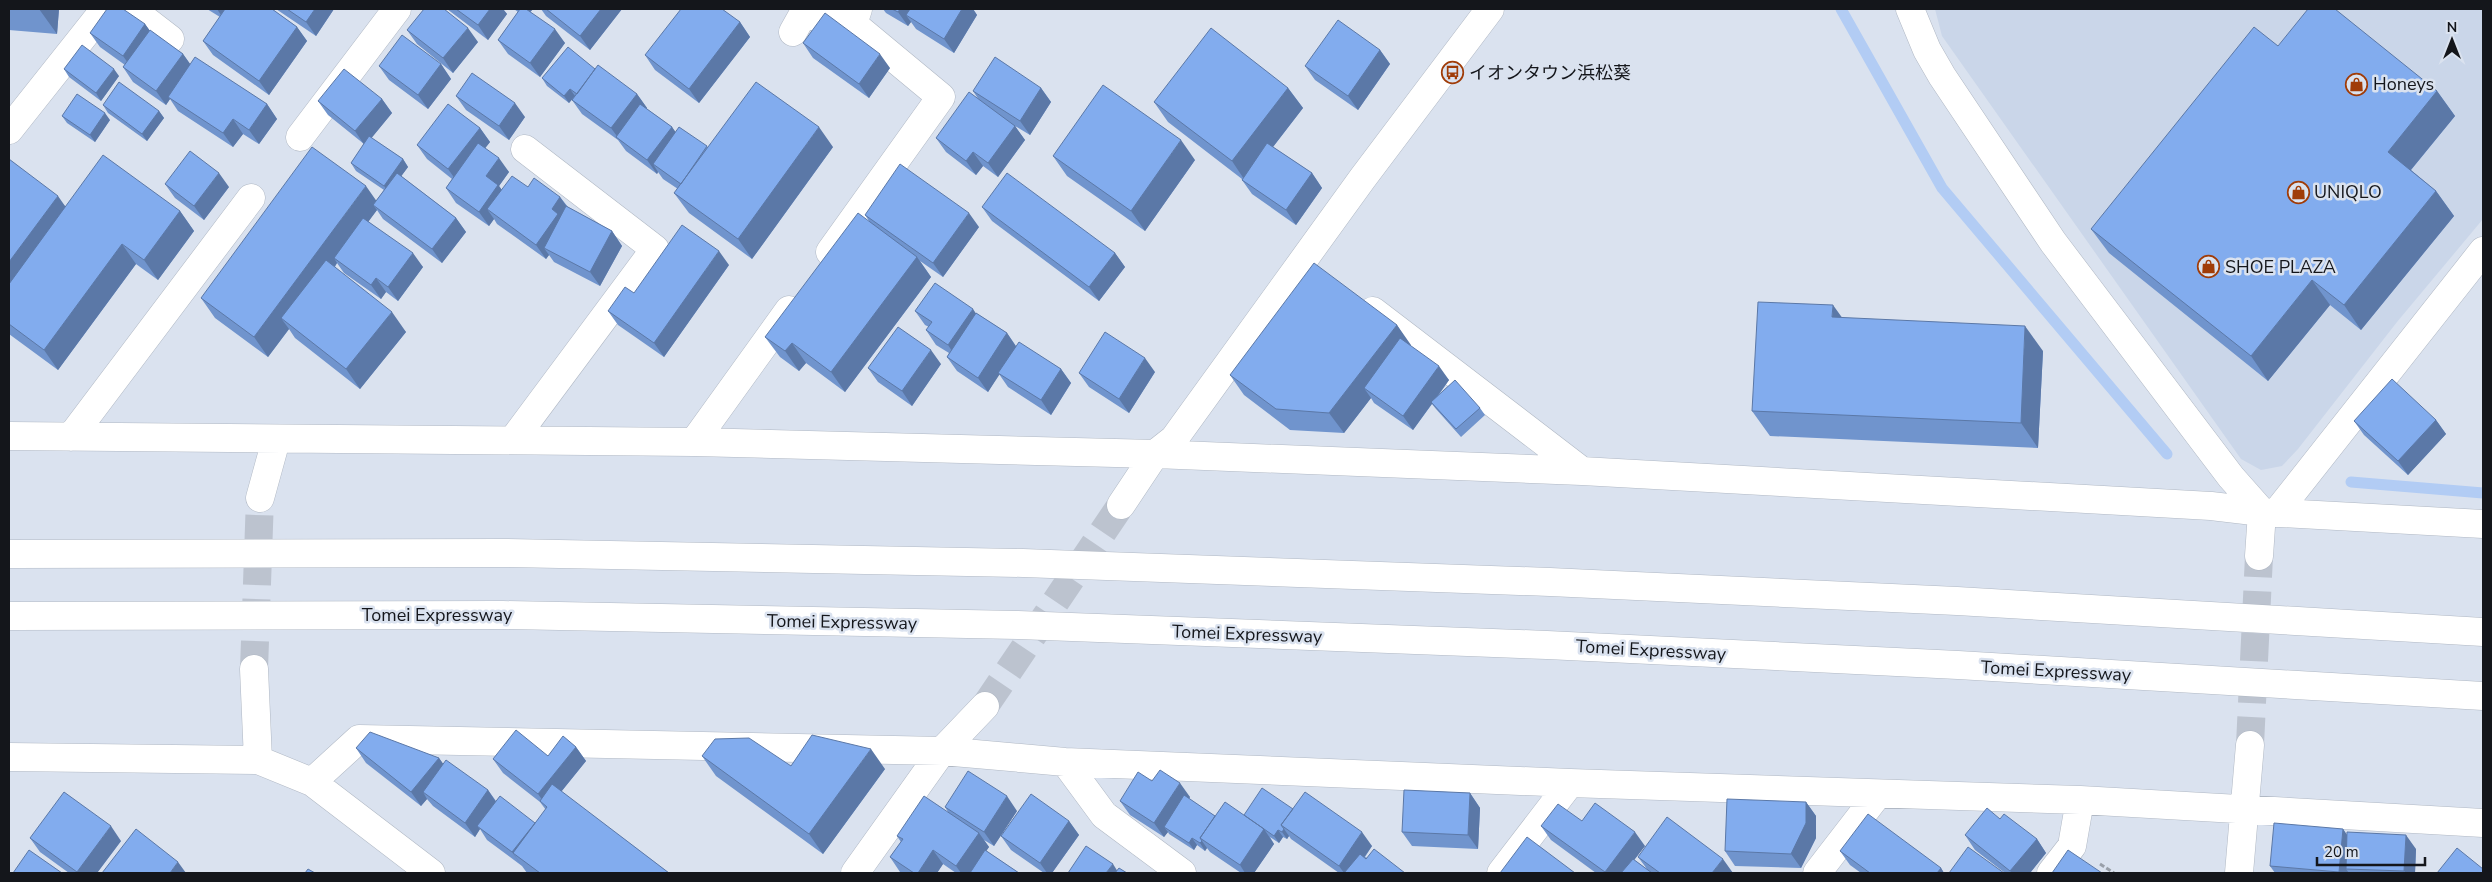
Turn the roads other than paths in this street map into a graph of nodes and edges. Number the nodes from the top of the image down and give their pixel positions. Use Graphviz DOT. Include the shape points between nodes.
graph roads {
  1 [pos="104,9"];
  2 [pos="131,9"];
  3 [pos="397,9"];
  4 [pos="1490,9"];
  5 [pos="1910,9"];
  6 [pos="856,16"];
  7 [pos="793,32"];
  8 [pos="170,39"];
  9 [pos="9,130"];
  10 [pos="300,137"];
  11 [pos="526,149"];
  12 [pos="251,198"];
  13 [pos="2483,251"];
  14 [pos="1304,258"];
  15 [pos="1327,276"];
  16 [pos="1350,294"];
  17 [pos="9,436"];
  18 [pos="71,437"];
  19 [pos="276,440"];
  20 [pos="513,440"];
  21 [pos="694,442"];
  22 [pos="1155,454"];
  23 [pos="1582,471"];
  24 [pos="260,498"];
  25 [pos="1121,505"];
  26 [pos="2269,512"];
  27 [pos="2483,524"];
  28 [pos="9,554"];
  29 [pos="2259,556"];
  30 [pos="9,616"];
  31 [pos="2483,632"];
  32 [pos="254,669"];
  33 [pos="2483,696"];
  34 [pos="985,706"];
  35 [pos="2250,745"];
  36 [pos="942,751"];
  37 [pos="9,757"];
  38 [pos="258,760"];
  39 [pos="1065,762"];
  40 [pos="312,782"];
  41 [pos="1570,783"];
  42 [pos="1878,794"];
  43 [pos="2080,800"];
  44 [pos="2245,808"];
  45 [pos="2483,823"];
  46 [pos="430,873"];
  47 [pos="855,873"];
  48 [pos="1182,873"];
  49 [pos="1501,873"];
  50 [pos="1817,873"];
  51 [pos="2051,873"];
  52 [pos="2239,873"];
  1 -- 9 [label="main road"];
  2 -- 8 [label="main road"];
  3 -- 10 [label="main road"];
  4 -- 14 [label="main road"];
  5 -- 26 [label="main road" via="1942,76 2053,242 2231,477"];
  6 -- 7 [label="main road" via="802,16"];
  6 -- 21 [label="main road" via="941,96"];
  11 -- 20 [label="main road" via="655,249"];
  12 -- 18 [label="main road"];
  13 -- 26 [label="main road"];
  14 -- 15 [label="main road"];
  14 -- 22 [label="main road" via="1174,439"];
  16 -- 23 [label="main road"];
  17 -- 18 [label="main road"];
  18 -- 19 [label="main road"];
  19 -- 20 [label="main road"];
  19 -- 24 [label="main road"];
  20 -- 21 [label="main road"];
  21 -- 22 [label="main road"];
  22 -- 23 [label="main road"];
  22 -- 25 [label="main road"];
  23 -- 26 [label="main road" via="2211,506"];
  26 -- 27 [label="main road"];
  26 -- 29 [label="main road"];
  28 -- 31 [label="main road" via="504,553 1023,563 1937,600"];
  30 -- 33 [label="main road, Tomei Expressway" via="503,615 1018,626 1547,645"];
  32 -- 38 [label="main road"];
  34 -- 36 [label="main road"];
  35 -- 44 [label="main road"];
  36 -- 39 [label="main road"];
  36 -- 40 [label="main road" via="359,739"];
  36 -- 47 [label="main road"];
  37 -- 38 [label="main road"];
  38 -- 40 [label="main road"];
  39 -- 41 [label="main road"];
  39 -- 48 [label="main road" via="1104,815"];
  40 -- 46 [label="main road"];
  41 -- 42 [label="main road"];
  41 -- 49 [label="main road"];
  42 -- 43 [label="main road"];
  42 -- 50 [label="main road"];
  43 -- 44 [label="main road"];
  43 -- 51 [label="main road" via="2072,846"];
  44 -- 45 [label="main road"];
  44 -- 52 [label="main road"];
}
